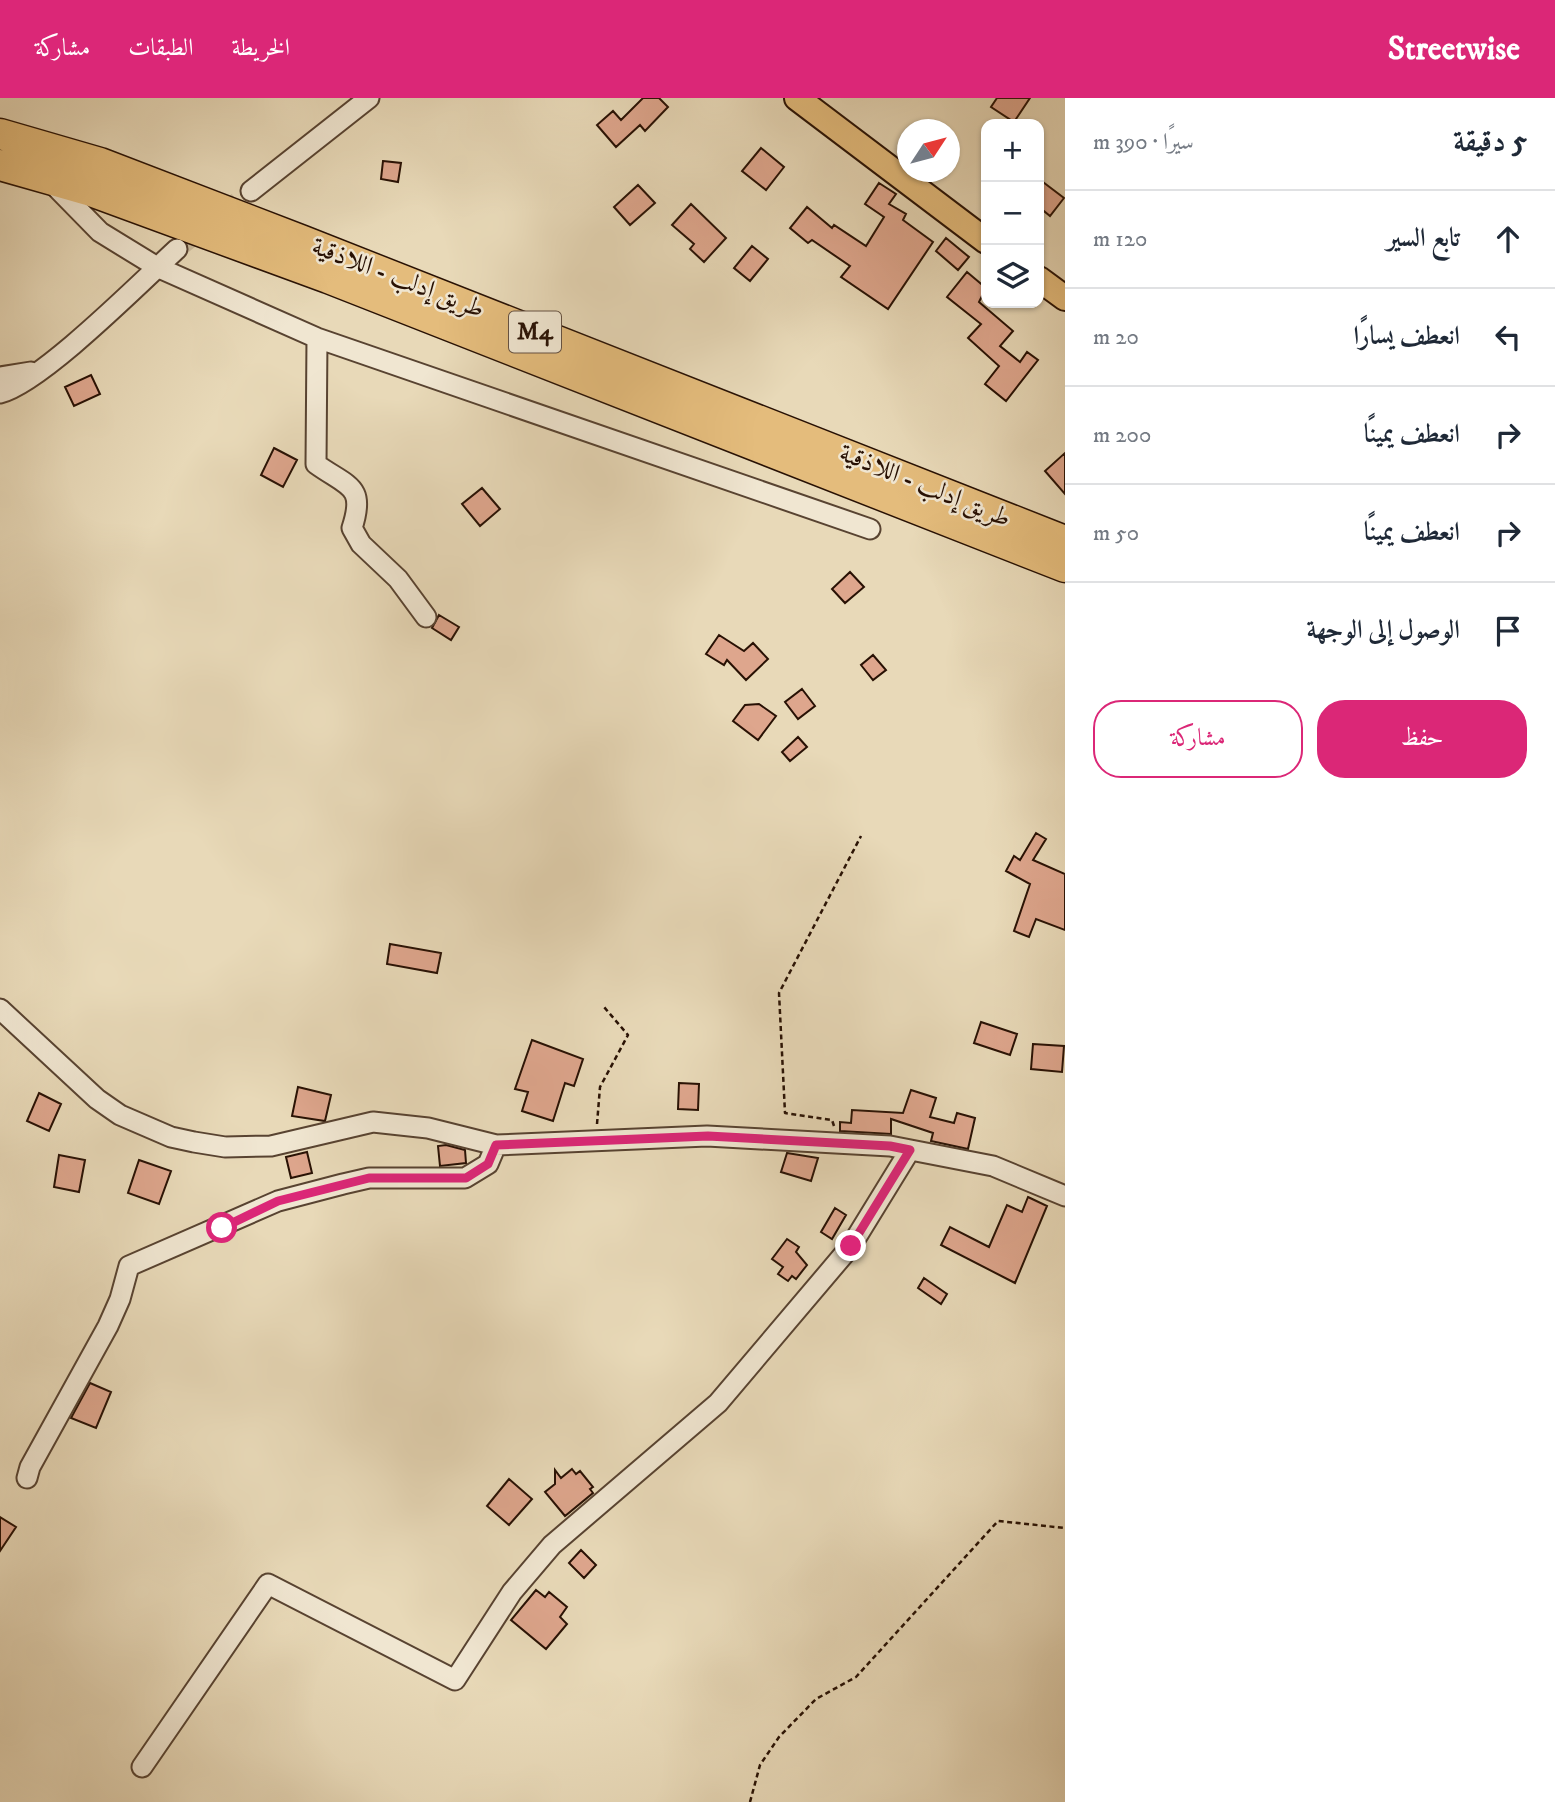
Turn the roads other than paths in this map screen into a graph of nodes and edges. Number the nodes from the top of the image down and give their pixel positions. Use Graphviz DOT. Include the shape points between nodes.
graph roads {
  1 [pos="369,98"];
  2 [pos="797,98"];
  3 [pos="0,134"];
  4 [pos="0,165"];
  5 [pos="48,179"];
  6 [pos="251,191"];
  7 [pos="981,237"];
  8 [pos="177,250"];
  9 [pos="157,267"];
  10 [pos="1044,283"];
  11 [pos="1065,298"];
  12 [pos="317,338"];
  13 [pos="45,366"];
  14 [pos="0,377"];
  15 [pos="0,393"];
  16 [pos="870,529"];
  17 [pos="1065,541"];
  18 [pos="1065,567"];
  19 [pos="426,617"];
  20 [pos="0,1009"];
  21 [pos="496,1145"];
  22 [pos="910,1150"];
  23 [pos="1065,1196"];
  24 [pos="27,1478"];
  25 [pos="142,1767"];
  1 -- 6 [label="street"];
  2 -- 7 [label="main road"];
  3 -- 17 [label="highway, طريق إدلب - اللاذقية / M4" via="100,163 278,231"];
  4 -- 5 [label="highway, طريق إدلب - اللاذقية / M4"];
  5 -- 9 [label="street" via="100,232"];
  5 -- 18 [label="highway, طريق إدلب - اللاذقية / M4" via="328,278"];
  8 -- 9 [label="street"];
  9 -- 12 [label="street"];
  9 -- 13 [label="street"];
  10 -- 11 [label="main road"];
  12 -- 16 [label="street"];
  12 -- 19 [label="street" via="316,464 356,492 360,505 352,528"];
  13 -- 14 [label="street"];
  13 -- 15 [label="street" via="17,387"];
  20 -- 21 [label="street" via="97,1099 134,1124 171,1137 225,1147 255,1147 373,1122 428,1128"];
  21 -- 22 [label="street" via="708,1136"];
  21 -- 24 [label="street" via="488,1164 466,1178 369,1178 331,1186 278,1201 129,1266 108,1326"];
  22 -- 23 [label="street" via="993,1166"];
  22 -- 25 [label="street" via="851,1246 718,1403 552,1545 512,1592 455,1681 268,1584"];
}
